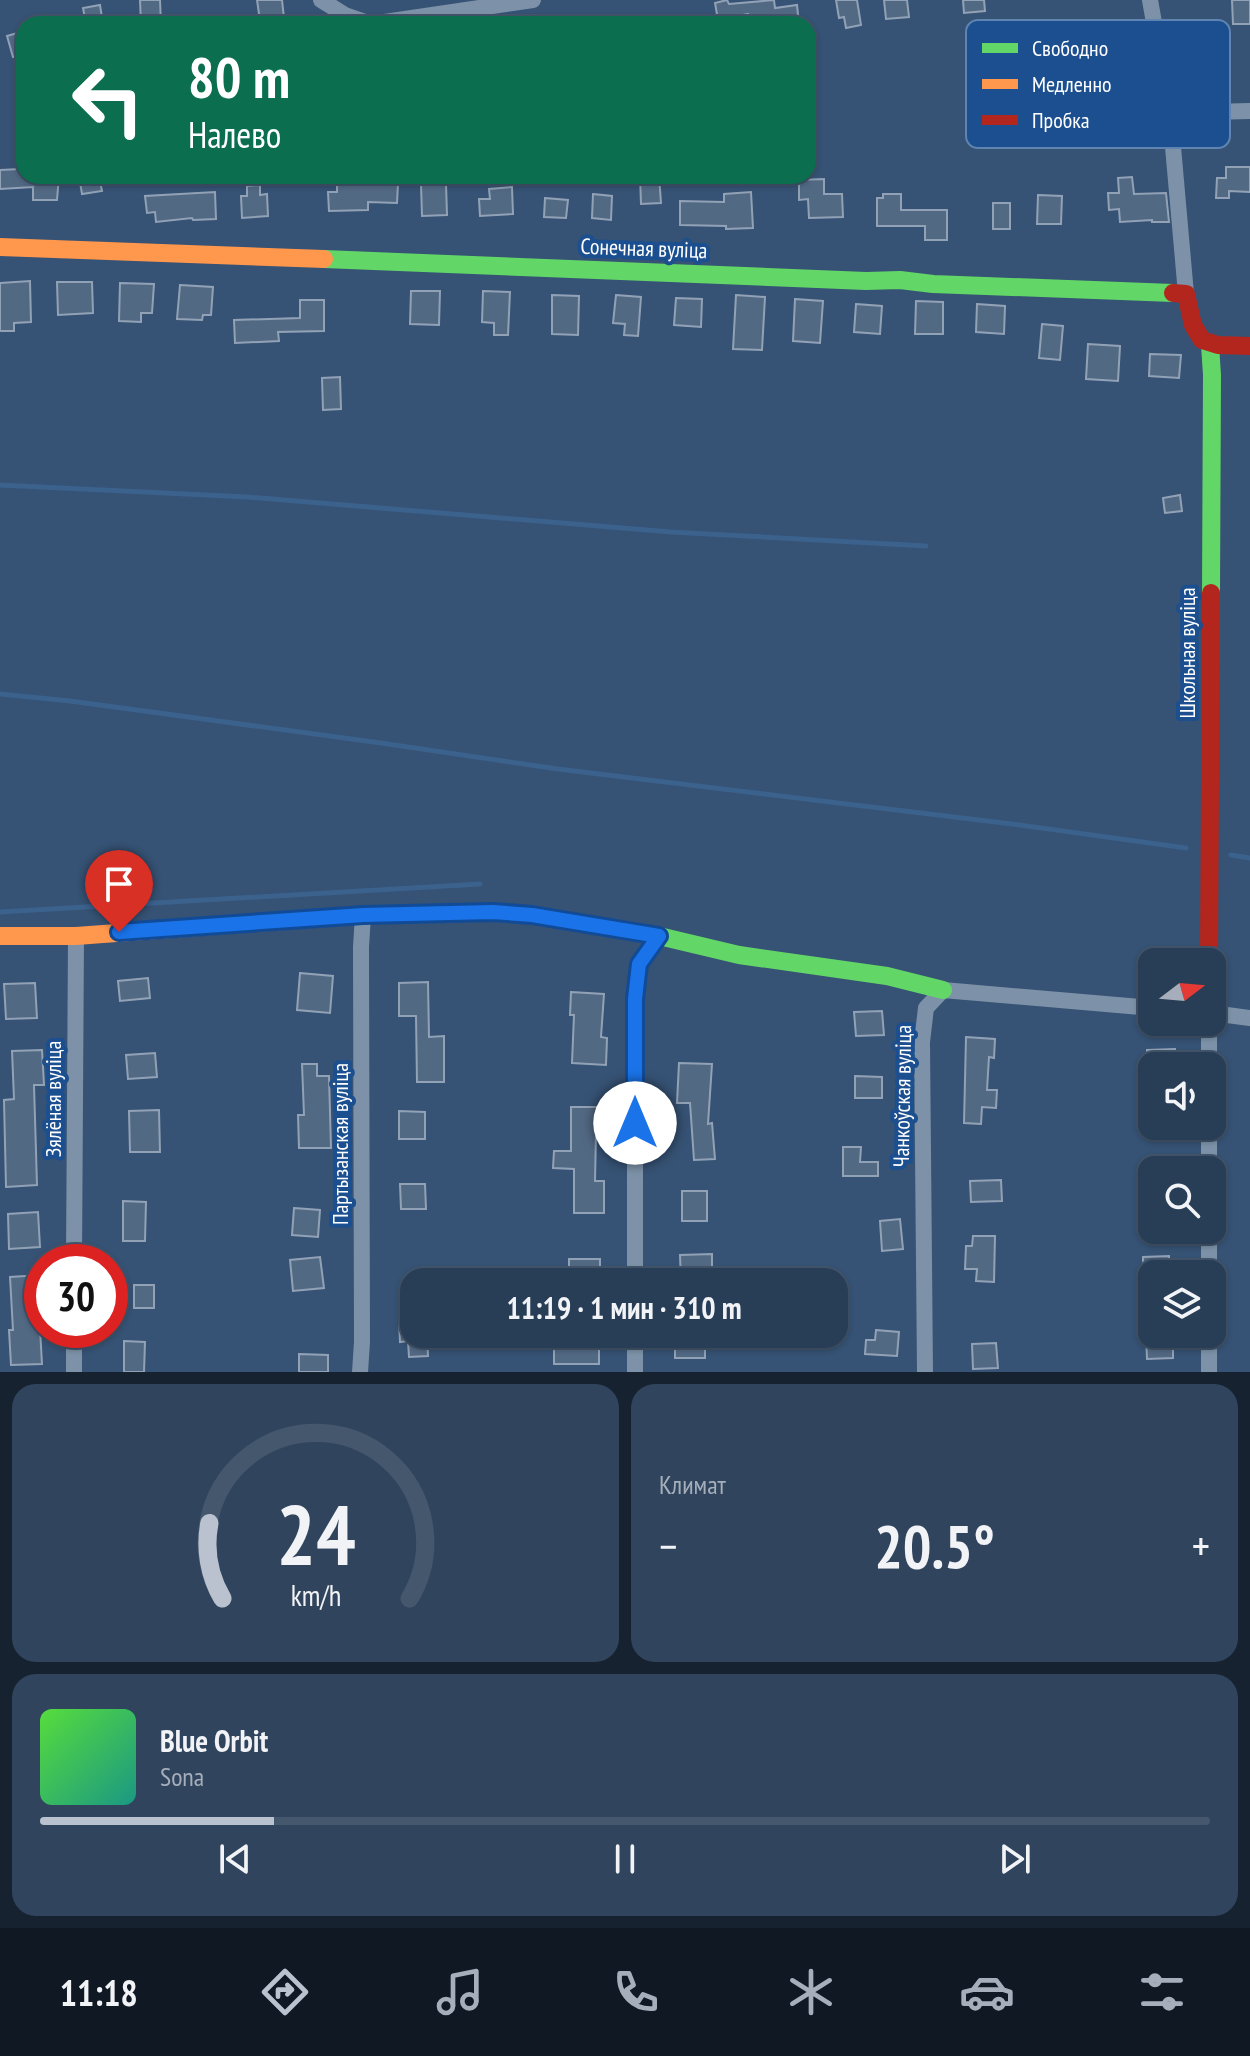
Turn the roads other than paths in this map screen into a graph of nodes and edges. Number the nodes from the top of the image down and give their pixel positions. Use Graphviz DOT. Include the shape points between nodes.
graph roads {
  1 [pos="321,0"];
  2 [pos="533,0"];
  3 [pos="1150,0"];
  4 [pos="348,16"];
  5 [pos="425,16"];
  6 [pos="1154,20"];
  7 [pos="1250,111"];
  8 [pos="1230,112"];
  9 [pos="1173,148"];
  10 [pos="0,247"];
  11 [pos="1186,294"];
  12 [pos="1210,345"];
  13 [pos="1250,346"];
  14 [pos="363,915"];
  15 [pos="0,936"];
  16 [pos="76,936"];
  17 [pos="659,936"];
  18 [pos="1209,948"];
  19 [pos="943,990"];
  20 [pos="1138,1007"];
  21 [pos="1226,1015"];
  22 [pos="1250,1018"];
  23 [pos="74,1244"];
  24 [pos="635,1268"];
  25 [pos="74,1348"];
  26 [pos="635,1348"];
  27 [pos="1209,1348"];
  28 [pos="74,1372"];
  29 [pos="360,1372"];
  30 [pos="635,1372"];
  31 [pos="925,1372"];
  32 [pos="1209,1372"];
  1 -- 4 [label="street"];
  2 -- 5 [label="street"];
  3 -- 6 [label="street"];
  7 -- 8 [label="street"];
  9 -- 11 [label="street"];
  10 -- 11 [label="street, Сонечная вуліца"];
  11 -- 12 [label="street" via="1193,331"];
  12 -- 13 [label="street"];
  12 -- 18 [label="street, Школьная вуліца"];
  14 -- 16 [label="street"];
  14 -- 17 [label="street" via="493,912"];
  14 -- 29 [label="street, Партызанская вуліца"];
  15 -- 16 [label="street"];
  16 -- 23 [label="street, Зялёная вуліца"];
  17 -- 19 [label="street"];
  17 -- 24 [label="street" via="639,964 635,999"];
  19 -- 20 [label="street"];
  19 -- 31 [label="street, Чанкоўская вуліца" via="926,1008 922,1042"];
  21 -- 22 [label="street"];
  25 -- 28 [label="street"];
  26 -- 30 [label="street"];
  27 -- 32 [label="street"];
}
